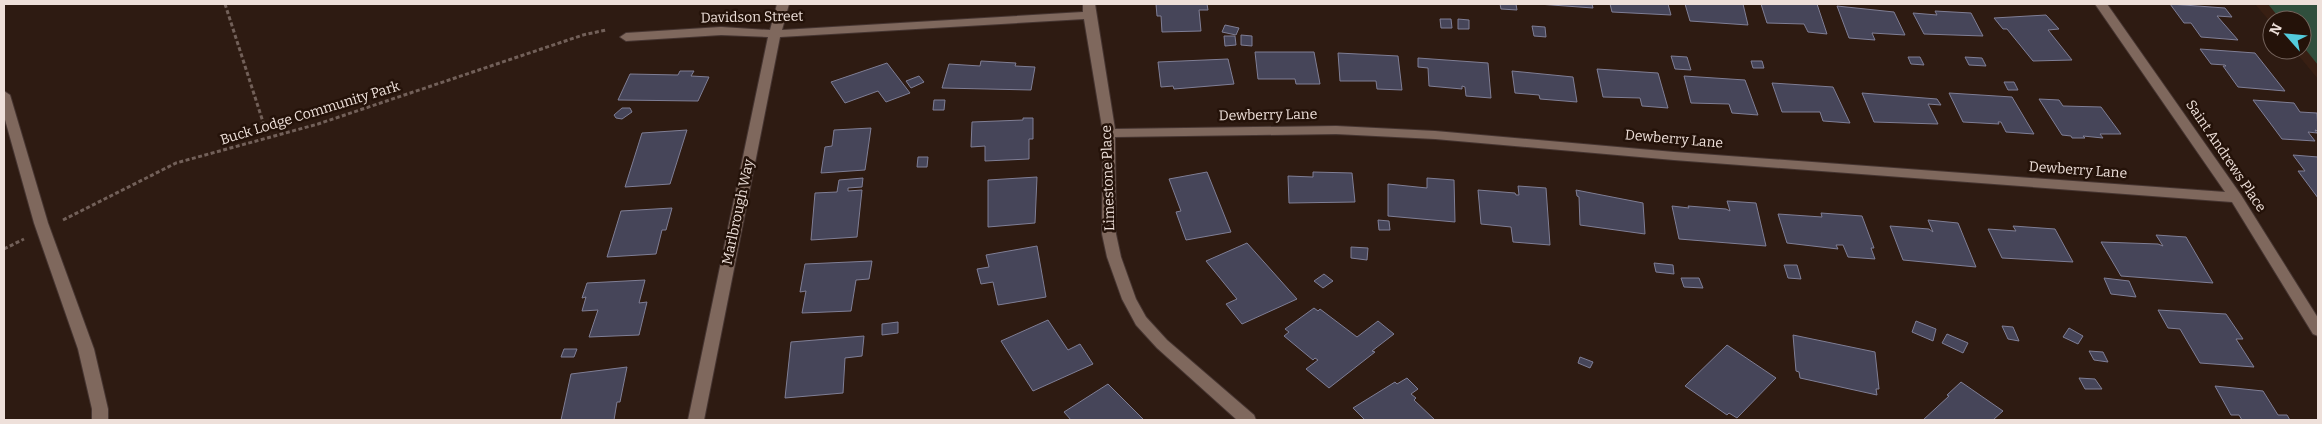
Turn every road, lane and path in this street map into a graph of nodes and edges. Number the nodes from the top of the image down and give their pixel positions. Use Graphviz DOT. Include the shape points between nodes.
graph roads {
  1 [pos="225,4"];
  2 [pos="783,4"];
  3 [pos="2102,4"];
  4 [pos="1089,9"];
  5 [pos="775,34"];
  6 [pos="626,37"];
  7 [pos="4,95"];
  8 [pos="264,126"];
  9 [pos="1109,133"];
  10 [pos="2236,198"];
  11 [pos="44,229"];
  12 [pos="4,249"];
  13 [pos="2318,330"];
  14 [pos="100,420"];
  15 [pos="696,420"];
  16 [pos="1248,420"];
  1 -- 8 [label="path"];
  2 -- 5 [label="street, Marlbrough Way"];
  3 -- 10 [label="street, Saint Andrews Place"];
  4 -- 5 [label="street, Davidson Street"];
  4 -- 9 [label="street, Limestone Place"];
  5 -- 6 [label="street, Davidson Street" via="722,31"];
  5 -- 15 [label="street, Marlbrough Way"];
  6 -- 11 [label="path, Buck Lodge Community Park" via="622,26 583,36 318,124 176,163"];
  7 -- 11 [label="street"];
  9 -- 10 [label="street, Dewberry Lane" via="1336,130 1435,135"];
  9 -- 16 [label="street, Limestone Place" via="1109,234 1129,299 1141,321 1162,344"];
  10 -- 13 [label="street, Saint Andrews Place"];
  11 -- 12 [label="path, Buck Lodge Community Park"];
  11 -- 14 [label="street" via="86,350"];
}
